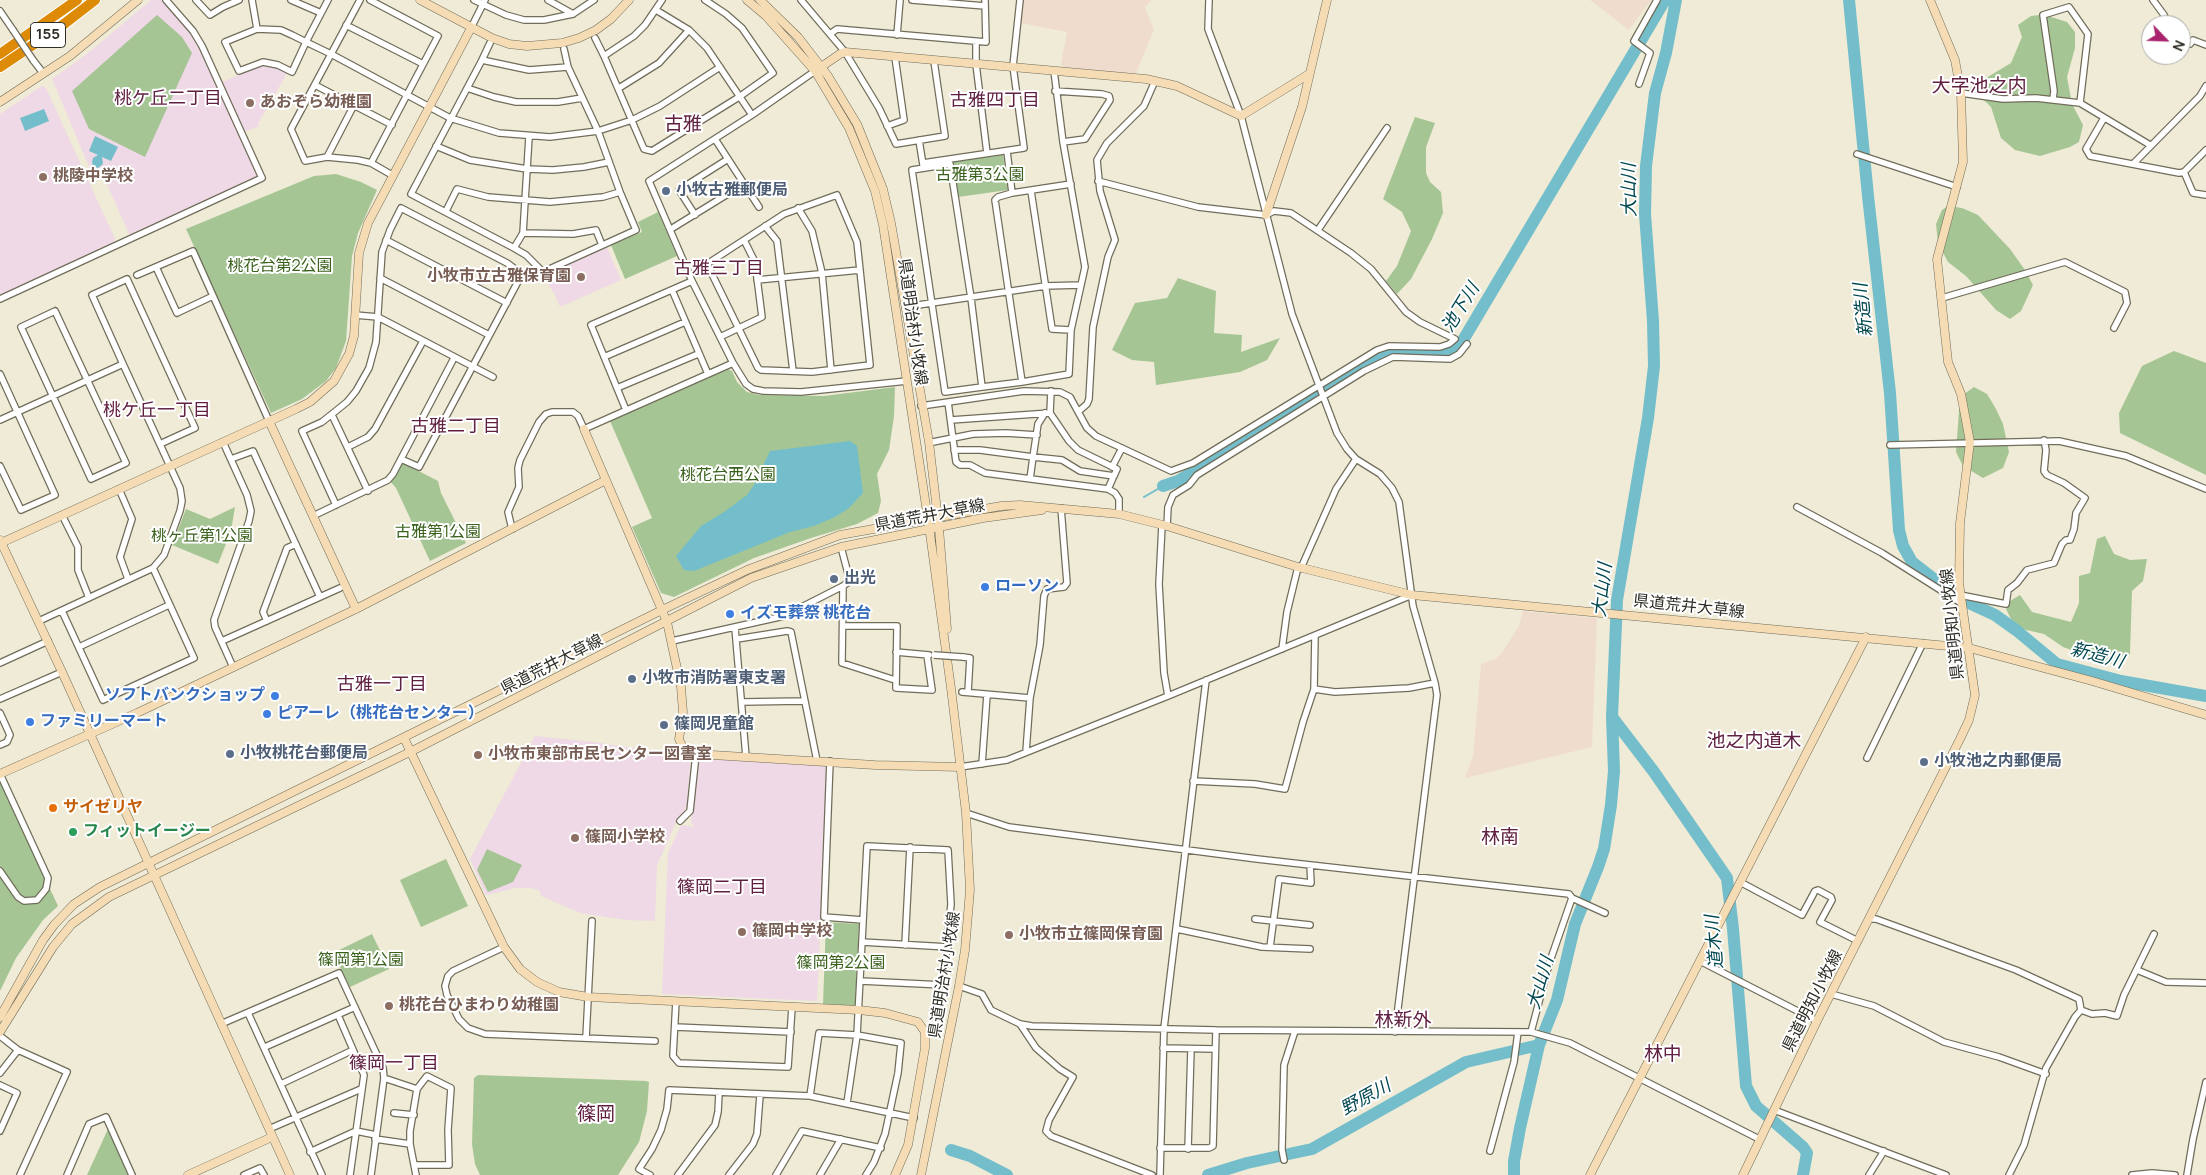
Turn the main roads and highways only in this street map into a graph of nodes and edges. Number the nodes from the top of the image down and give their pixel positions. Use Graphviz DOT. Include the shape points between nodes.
graph roads {
  1 [pos="76,0"];
  2 [pos="95,0"];
  3 [pos="138,0"];
  4 [pos="420,0"];
  5 [pos="630,0"];
  6 [pos="747,0"];
  7 [pos="760,0"];
  8 [pos="1326,0"];
  9 [pos="1930,0"];
  10 [pos="471,28"];
  11 [pos="0,54"];
  12 [pos="0,67"];
  13 [pos="819,69"];
  14 [pos="1309,74"];
  15 [pos="0,102"];
  16 [pos="1266,215"];
  17 [pos="270,421"];
  18 [pos="584,429"];
  19 [pos="606,480"];
  20 [pos="1052,508"];
  21 [pos="937,517"];
  22 [pos="928,519"];
  23 [pos="939,528"];
  24 [pos="930,530"];
  25 [pos="1,542"];
  26 [pos="356,609"];
  27 [pos="662,610"];
  28 [pos="667,622"];
  29 [pos="1866,637"];
  30 [pos="1969,648"];
  31 [pos="951,688"];
  32 [pos="2206,715"];
  33 [pos="91,734"];
  34 [pos="404,738"];
  35 [pos="410,752"];
  36 [pos="960,767"];
  37 [pos="0,774"];
  38 [pos="149,864"];
  39 [pos="155,877"];
  40 [pos="0,1017"];
  41 [pos="0,1032"];
  42 [pos="271,1133"];
  43 [pos="193,1174"];
  44 [pos="290,1175"];
  45 [pos="895,1175"];
  46 [pos="922,1175"];
  47 [pos="1590,1175"];
  48 [pos="1743,1175"];
  1 -- 11 [label="highway, 155"];
  2 -- 12 [label="highway, 155"];
  3 -- 15 [label="main road" via="84,44"];
  4 -- 10 [label="main road"];
  5 -- 10 [label="main road" via="596,30 562,43 509,44"];
  6 -- 13 [label="main road, 県道明治村小牧線"];
  7 -- 13 [label="main road, 県道明治村小牧線" via="798,38"];
  8 -- 14 [label="main road"];
  9 -- 30 [label="main road, 県道明知小牧線" via="1955,60 1961,93 1964,162 1937,259 1948,362 1961,394 1970,442 1960,523 1960,599"];
  10 -- 17 [label="main road" via="368,222 359,253 354,336 349,354 334,381 310,402"];
  13 -- 14 [label="main road" via="846,52 1155,81 1177,86 1241,116"];
  13 -- 21 [label="main road, 県道明治村小牧線" via="857,124 883,190 928,442"];
  13 -- 22 [label="main road, 県道明治村小牧線" via="849,128 875,191"];
  14 -- 16 [label="main road" via="1302,107"];
  17 -- 25 [label="main road"];
  17 -- 26 [label="main road"];
  18 -- 19 [label="main road"];
  19 -- 26 [label="main road"];
  19 -- 27 [label="main road"];
  20 -- 21 [label="main road, 県道荒井大草線" via="1001,506"];
  20 -- 23 [label="main road, 県道荒井大草線"];
  20 -- 29 [label="main road, 県道荒井大草線" via="1119,514 1299,568 1412,595"];
  21 -- 22 [label="main road, 県道荒井大草線"];
  21 -- 23 [label="main road, 県道明治村小牧線"];
  22 -- 24 [label="main road, 県道明治村小牧線"];
  22 -- 27 [label="main road, 県道荒井大草線" via="840,535 747,570"];
  23 -- 24 [label="main road, 県道荒井大草線"];
  23 -- 31 [label="main road, 県道明治村小牧線"];
  24 -- 28 [label="main road, 県道荒井大草線" via="841,548 751,578"];
  24 -- 31 [label="main road, 県道明治村小牧線"];
  25 -- 33 [label="main road"];
  26 -- 33 [label="main road"];
  27 -- 28 [label="main road"];
  27 -- 34 [label="main road, 県道荒井大草線"];
  28 -- 35 [label="main road, 県道荒井大草線"];
  28 -- 36 [label="main road" via="681,687 683,712 679,739 683,748 696,754"];
  29 -- 30 [label="main road, 県道荒井大草線"];
  29 -- 47 [label="main road"];
  30 -- 32 [label="main road, 県道荒井大草線"];
  30 -- 48 [label="main road, 県道明知小牧線" via="1975,694 1969,720"];
  31 -- 36 [label="main road, 県道明治村小牧線"];
  33 -- 37 [label="main road"];
  33 -- 38 [label="main road"];
  34 -- 35 [label="main road"];
  34 -- 38 [label="main road, 県道荒井大草線"];
  35 -- 39 [label="main road, 県道荒井大草線"];
  35 -- 45 [label="main road" via="504,947 520,969 537,982 559,992 588,997 859,1010 918,1022 925,1032 925,1048 914,1118 904,1158"];
  36 -- 46 [label="main road, 県道明治村小牧線" via="970,890 968,927"];
  38 -- 39 [label="main road"];
  38 -- 40 [label="main road, 県道荒井大草線" via="86,895 64,914 43,940"];
  39 -- 41 [label="main road, 県道荒井大草線" via="109,897 72,924 53,946"];
  39 -- 42 [label="main road"];
  42 -- 43 [label="main road"];
  42 -- 44 [label="main road"];
}
